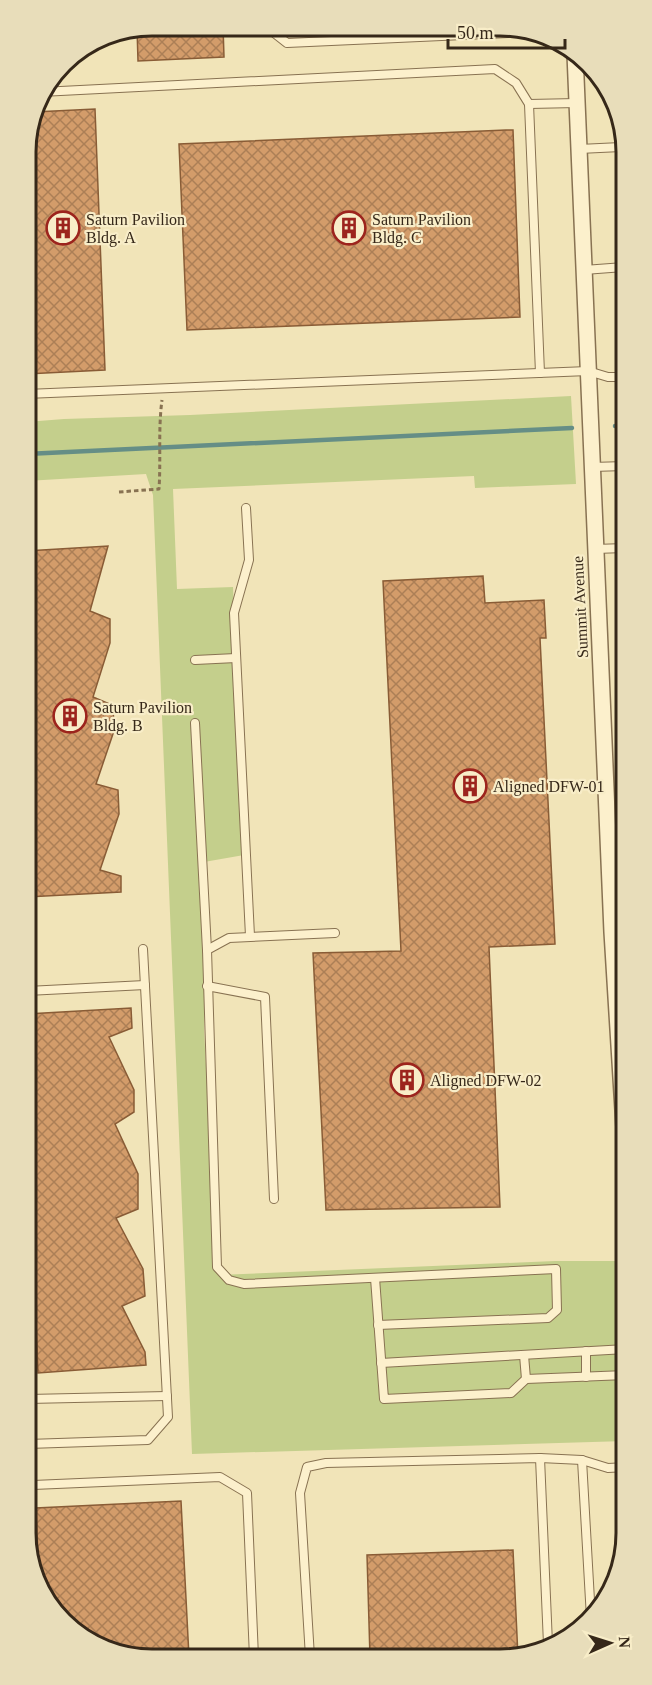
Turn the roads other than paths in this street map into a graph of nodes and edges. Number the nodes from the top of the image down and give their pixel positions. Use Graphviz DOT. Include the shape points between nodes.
graph roads {
  1 [pos="278,36"];
  2 [pos="442,36"];
  3 [pos="575,63"];
  4 [pos="54,91"];
  5 [pos="577,103"];
  6 [pos="529,104"];
  7 [pos="579,149"];
  8 [pos="616,150"];
  9 [pos="616,268"];
  10 [pos="584,270"];
  11 [pos="588,371"];
  12 [pos="540,373"];
  13 [pos="616,377"];
  14 [pos="36,394"];
  15 [pos="616,467"];
  16 [pos="592,468"];
  17 [pos="246,508"];
  18 [pos="616,548"];
  19 [pos="595,549"];
  20 [pos="236,658"];
  21 [pos="195,660"];
  22 [pos="195,723"];
  23 [pos="609,864"];
  24 [pos="616,864"];
  25 [pos="616,912"];
  26 [pos="335,933"];
  27 [pos="250,936"];
  28 [pos="143,949"];
  29 [pos="207,950"];
  30 [pos="145,985"];
  31 [pos="207,986"];
  32 [pos="36,991"];
  33 [pos="274,1199"];
  34 [pos="375,1278"];
  35 [pos="378,1325"];
  36 [pos="616,1350"];
  37 [pos="586,1351"];
  38 [pos="524,1355"];
  39 [pos="381,1364"];
  40 [pos="616,1376"];
  41 [pos="586,1377"];
  42 [pos="526,1379"];
  43 [pos="167,1396"];
  44 [pos="36,1400"];
  45 [pos="36,1444"];
  46 [pos="540,1458"];
  47 [pos="582,1460"];
  48 [pos="616,1468"];
  49 [pos="36,1485"];
  50 [pos="590,1605"];
  51 [pos="548,1638"];
  52 [pos="254,1649"];
  53 [pos="310,1649"];
  1 -- 2 [label="lane" via="287,43"];
  3 -- 5 [label="street, Summit Avenue"];
  4 -- 6 [label="lane" via="495,69 516,82"];
  5 -- 6 [label="lane"];
  5 -- 7 [label="street, Summit Avenue"];
  6 -- 12 [label="lane"];
  7 -- 8 [label="lane"];
  7 -- 10 [label="street, Summit Avenue"];
  9 -- 10 [label="lane"];
  10 -- 11 [label="street, Summit Avenue"];
  11 -- 12 [label="lane"];
  11 -- 13 [label="lane"];
  11 -- 16 [label="street, Summit Avenue"];
  12 -- 14 [label="lane"];
  15 -- 16 [label="lane"];
  16 -- 19 [label="street, Summit Avenue"];
  17 -- 20 [label="lane" via="249,560 234,613"];
  18 -- 19 [label="lane"];
  19 -- 23 [label="street, Summit Avenue"];
  20 -- 21 [label="lane"];
  20 -- 27 [label="lane"];
  22 -- 29 [label="lane"];
  23 -- 24 [label="lane"];
  23 -- 25 [label="street, Summit Avenue"];
  26 -- 27 [label="lane"];
  27 -- 29 [label="lane" via="229,938"];
  28 -- 30 [label="lane"];
  29 -- 31 [label="lane"];
  30 -- 32 [label="lane"];
  30 -- 43 [label="lane"];
  31 -- 33 [label="lane" via="265,997"];
  31 -- 34 [label="lane" via="217,1267 229,1280 244,1284"];
  34 -- 35 [label="lane"];
  34 -- 35 [label="lane" via="556,1269 557,1310 548,1318"];
  35 -- 39 [label="lane"];
  36 -- 37 [label="lane"];
  37 -- 38 [label="lane"];
  37 -- 41 [label="lane"];
  38 -- 39 [label="lane"];
  38 -- 42 [label="lane"];
  39 -- 42 [label="lane" via="384,1399 511,1393"];
  40 -- 41 [label="lane"];
  41 -- 42 [label="lane"];
  43 -- 44 [label="lane"];
  43 -- 45 [label="lane" via="168,1417 148,1440"];
  46 -- 47 [label="lane"];
  46 -- 51 [label="lane"];
  46 -- 53 [label="lane" via="326,1463 307,1467 300,1493"];
  47 -- 48 [label="lane"];
  47 -- 50 [label="lane"];
  49 -- 52 [label="lane" via="220,1477 247,1492"];
}
